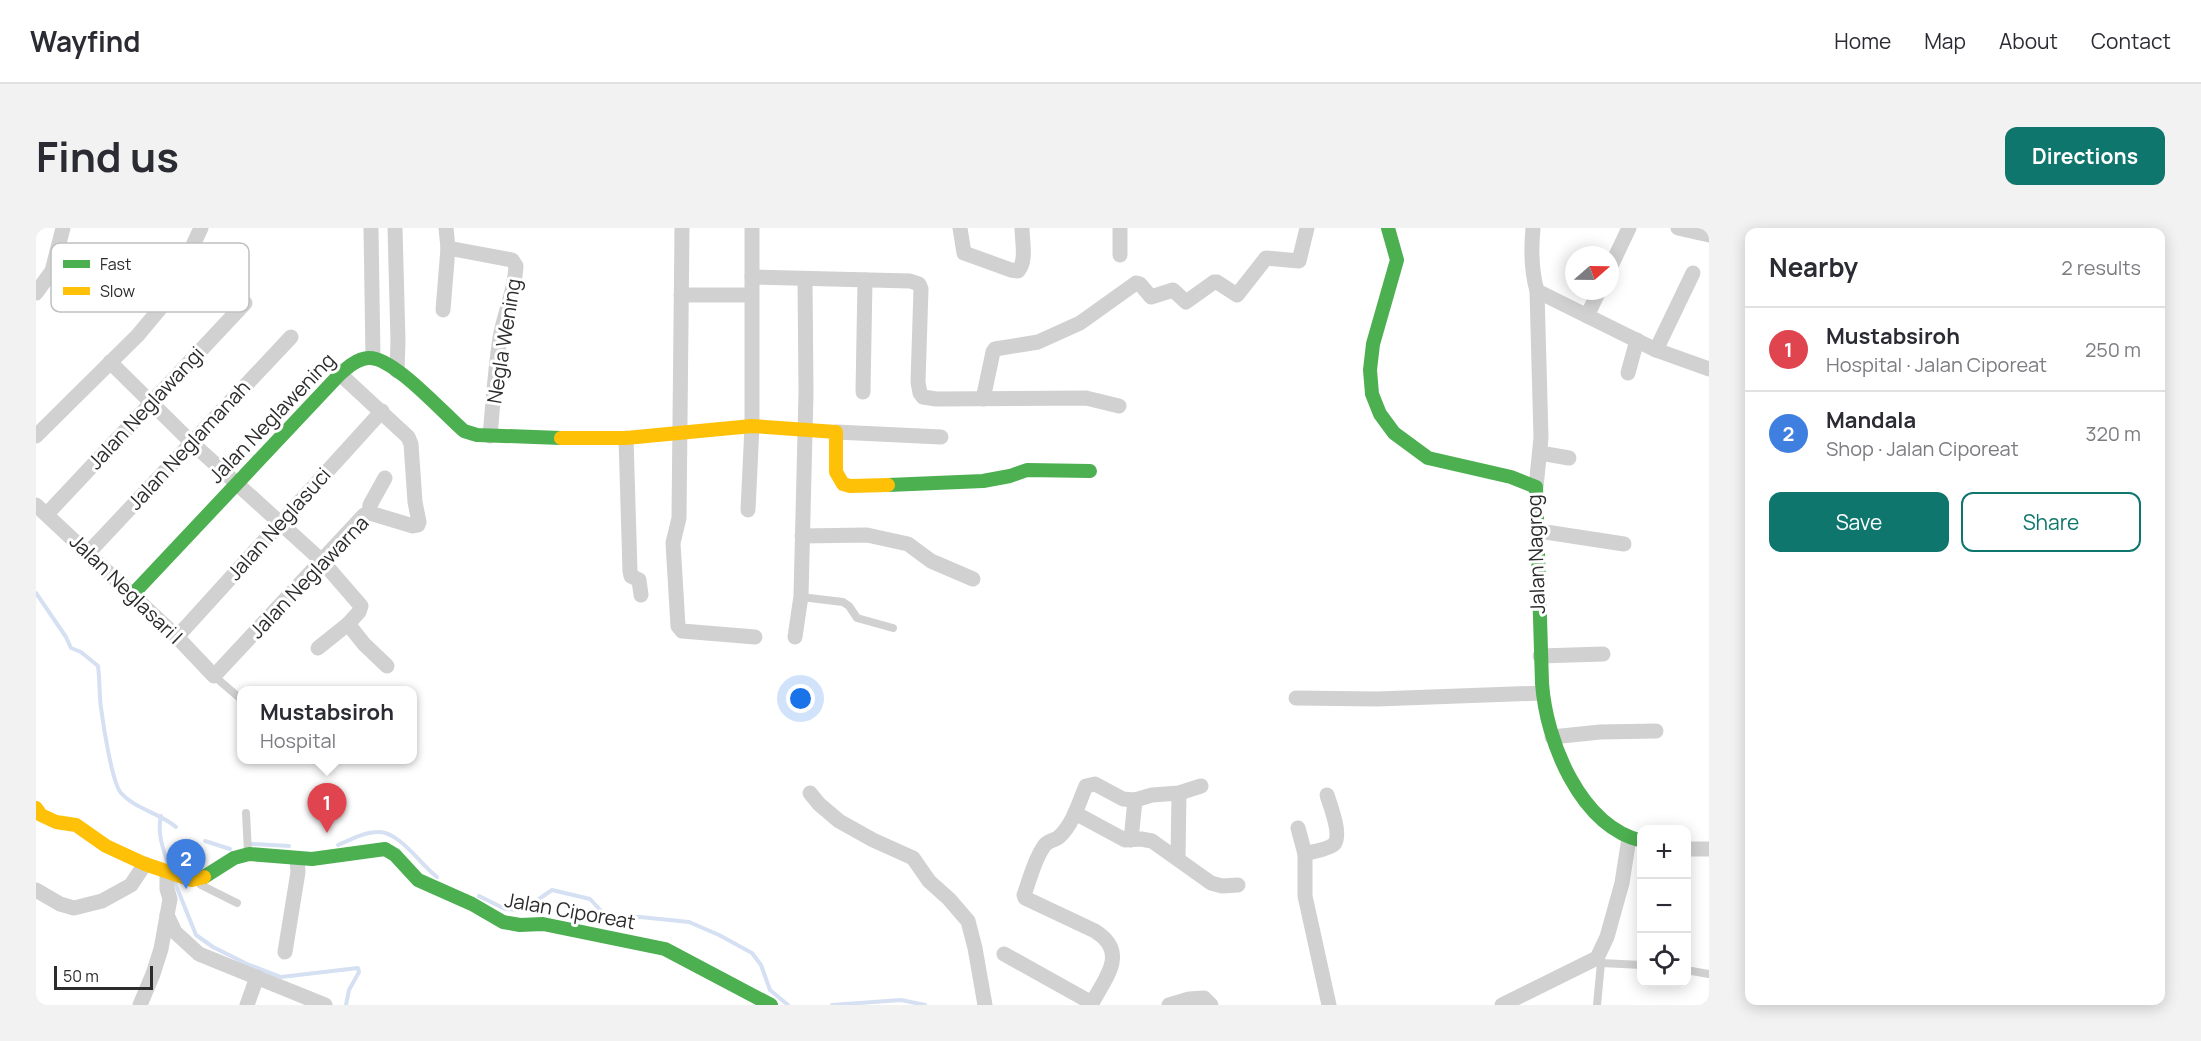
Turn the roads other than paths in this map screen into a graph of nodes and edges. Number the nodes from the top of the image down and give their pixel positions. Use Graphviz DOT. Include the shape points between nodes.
graph roads {
  1 [pos="63,228"];
  2 [pos="201,228"];
  3 [pos="371,228"];
  4 [pos="395,228"];
  5 [pos="446,228"];
  6 [pos="682,228"];
  7 [pos="752,228"];
  8 [pos="960,228"];
  9 [pos="1022,228"];
  10 [pos="1120,228"];
  11 [pos="1307,228"];
  12 [pos="1388,228"];
  13 [pos="1533,228"];
  14 [pos="1629,228"];
  15 [pos="1678,228"];
  16 [pos="1709,235"];
  17 [pos="60,243"];
  18 [pos="194,243"];
  19 [pos="448,248"];
  20 [pos="1619,249"];
  21 [pos="1120,255"];
  22 [pos="1693,273"];
  23 [pos="51,275"];
  24 [pos="752,277"];
  25 [pos="805,279"];
  26 [pos="865,280"];
  27 [pos="1537,291"];
  28 [pos="36,293"];
  29 [pos="681,295"];
  30 [pos="751,296"];
  31 [pos="1595,300"];
  32 [pos="443,310"];
  33 [pos="157,312"];
  34 [pos="236,312"];
  35 [pos="1587,316"];
  36 [pos="291,337"];
  37 [pos="1637,340"];
  38 [pos="1656,350"];
  39 [pos="373,358"];
  40 [pos="110,362"];
  41 [pos="1709,369"];
  42 [pos="397,371"];
  43 [pos="1628,373"];
  44 [pos="340,374"];
  45 [pos="863,392"];
  46 [pos="983,399"];
  47 [pos="151,402"];
  48 [pos="1119,406"];
  49 [pos="382,411"];
  50 [pos="752,426"];
  51 [pos="804,430"];
  52 [pos="680,432"];
  53 [pos="836,432"];
  54 [pos="36,436"];
  55 [pos="490,436"];
  56 [pos="941,437"];
  57 [pos="627,438"];
  58 [pos="191,442"];
  59 [pos="1540,453"];
  60 [pos="1569,459"];
  61 [pos="1090,471"];
  62 [pos="385,478"];
  63 [pos="236,483"];
  64 [pos="1536,487"];
  65 [pos="41,509"];
  66 [pos="748,510"];
  67 [pos="369,513"];
  68 [pos="279,524"];
  69 [pos="1539,531"];
  70 [pos="802,536"];
  71 [pos="1624,544"];
  72 [pos="88,553"];
  73 [pos="322,561"];
  74 [pos="973,579"];
  75 [pos="132,595"];
  76 [pos="640,595"];
  77 [pos="801,597"];
  78 [pos="348,624"];
  79 [pos="892,628"];
  80 [pos="755,637"];
  81 [pos="795,637"];
  82 [pos="177,638"];
  83 [pos="318,648"];
  84 [pos="1603,654"];
  85 [pos="1540,656"];
  86 [pos="387,666"];
  87 [pos="214,676"];
  88 [pos="1542,693"];
  89 [pos="237,696"];
  90 [pos="1296,698"];
  91 [pos="1656,731"];
  92 [pos="1552,737"];
  93 [pos="1201,786"];
  94 [pos="810,793"];
  95 [pos="1179,793"];
  96 [pos="1327,795"];
  97 [pos="1135,800"];
  98 [pos="36,808"];
  99 [pos="246,813"];
  100 [pos="1075,813"];
  101 [pos="1298,828"];
  102 [pos="1131,840"];
  103 [pos="1635,840"];
  104 [pos="1691,849"];
  105 [pos="1709,849"];
  106 [pos="248,851"];
  107 [pos="1305,854"];
  108 [pos="297,859"];
  109 [pos="1178,859"];
  110 [pos="145,864"];
  111 [pos="172,874"];
  112 [pos="192,880"];
  113 [pos="1238,885"];
  114 [pos="36,890"];
  115 [pos="170,899"];
  116 [pos="237,903"];
  117 [pos="167,915"];
  118 [pos="285,952"];
  119 [pos="199,954"];
  120 [pos="1004,954"];
  121 [pos="1599,961"];
  122 [pos="1637,965"];
  123 [pos="1691,971"];
  124 [pos="1709,974"];
  125 [pos="257,977"];
  126 [pos="1091,1004"];
  127 [pos="140,1005"];
  128 [pos="247,1005"];
  129 [pos="325,1005"];
  130 [pos="771,1005"];
  131 [pos="985,1005"];
  132 [pos="1169,1005"];
  133 [pos="1211,1005"];
  134 [pos="1329,1005"];
  135 [pos="1502,1005"];
  136 [pos="1597,1005"];
  1 -- 17 [label="street"];
  2 -- 18 [label="street"];
  3 -- 39 [label="street"];
  4 -- 42 [label="street"];
  5 -- 19 [label="street"];
  6 -- 29 [label="street"];
  7 -- 24 [label="street"];
  8 -- 9 [label="street" via="965,254 1018,271 1023,262"];
  10 -- 21 [label="street"];
  11 -- 46 [label="street" via="1299,261 1266,258 1237,295 1214,282 1186,302 1173,290 1151,297 1136,283 1080,323 1038,342 995,349"];
  12 -- 64 [label="street, Jalan Nagrog" via="1397,261 1373,344 1370,370 1372,394 1380,414 1403,441 1428,458 1511,477"];
  13 -- 27 [label="street" via="1533,278"];
  14 -- 20 [label="street"];
  15 -- 16 [label="street"];
  19 -- 32 [label="street"];
  19 -- 55 [label="street, Negla Wening" via="512,260 516,266 500,338"];
  22 -- 38 [label="street"];
  23 -- 28 [label="street"];
  24 -- 25 [label="street"];
  24 -- 30 [label="street"];
  25 -- 26 [label="street"];
  25 -- 51 [label="street"];
  26 -- 45 [label="street"];
  26 -- 46 [label="street" via="919,284 918,382 922,396"];
  27 -- 35 [label="street"];
  27 -- 59 [label="street"];
  29 -- 30 [label="street"];
  29 -- 52 [label="street"];
  30 -- 50 [label="street"];
  31 -- 35 [label="street"];
  33 -- 40 [label="street"];
  34 -- 47 [label="street, Jalan Neglawangi"];
  35 -- 37 [label="street"];
  36 -- 58 [label="street, Jalan Neglamanah"];
  37 -- 38 [label="street"];
  37 -- 43 [label="street"];
  38 -- 41 [label="street"];
  39 -- 42 [label="street"];
  39 -- 44 [label="street, Jalan Neglawening" via="353,364"];
  40 -- 47 [label="street"];
  40 -- 54 [label="street"];
  42 -- 55 [label="street" via="464,431"];
  44 -- 49 [label="street"];
  44 -- 63 [label="street, Jalan Neglawening"];
  46 -- 48 [label="street" via="1086,398"];
  47 -- 58 [label="street"];
  47 -- 65 [label="street, Jalan Neglawangi"];
  49 -- 67 [label="street, Jalan Neglawarna" via="402,429 411,444 419,522 416,526"];
  49 -- 68 [label="street, Jalan Neglasuci"];
  50 -- 51 [label="street"];
  50 -- 52 [label="street"];
  50 -- 66 [label="street"];
  51 -- 53 [label="street"];
  51 -- 70 [label="street"];
  52 -- 57 [label="street"];
  52 -- 80 [label="street" via="679,518 673,543 678,626 682,631"];
  53 -- 56 [label="street"];
  53 -- 61 [label="street" via="836,472 843,484 850,486 983,481 1027,470"];
  55 -- 57 [label="street"];
  57 -- 76 [label="street" via="630,571 639,580"];
  58 -- 63 [label="street"];
  58 -- 72 [label="street, Jalan Neglamanah"];
  59 -- 60 [label="street"];
  59 -- 64 [label="street"];
  62 -- 67 [label="street"];
  63 -- 68 [label="street"];
  63 -- 75 [label="street, Jalan Neglawening"];
  64 -- 69 [label="street, Jalan Nagrog"];
  65 -- 72 [label="street, Jalan Neglasari I"];
  67 -- 73 [label="street, Jalan Neglawarna"];
  68 -- 73 [label="street"];
  68 -- 82 [label="street, Jalan Neglasuci"];
  69 -- 71 [label="street"];
  69 -- 85 [label="street, Jalan Nagrog"];
  70 -- 74 [label="street" via="867,535 908,544 932,561"];
  70 -- 77 [label="street"];
  72 -- 75 [label="street, Jalan Neglasari I"];
  73 -- 78 [label="street" via="361,604"];
  73 -- 87 [label="street, Jalan Neglawarna"];
  75 -- 82 [label="street, Jalan Neglasari I"];
  77 -- 79 [label="lane" via="843,602 857,618"];
  77 -- 81 [label="street"];
  78 -- 83 [label="street"];
  78 -- 86 [label="street"];
  82 -- 87 [label="street, Jalan Neglasari I"];
  84 -- 85 [label="street"];
  85 -- 88 [label="street, Jalan Nagrog"];
  87 -- 89 [label="lane"];
  88 -- 90 [label="street"];
  88 -- 92 [label="street, Jalan Nagrog"];
  91 -- 92 [label="street"];
  92 -- 103 [label="street, Jalan Nagrog" via="1578,792 1613,829"];
  93 -- 95 [label="street"];
  94 -- 131 [label="street" via="839,820 913,858 929,881 968,921"];
  95 -- 97 [label="street"];
  95 -- 109 [label="street"];
  96 -- 107 [label="street" via="1336,840 1331,846"];
  97 -- 100 [label="street" via="1123,799 1090,784"];
  97 -- 102 [label="street"];
  98 -- 110 [label="street" via="41,815 76,825 106,846"];
  99 -- 106 [label="lane"];
  100 -- 102 [label="street"];
  100 -- 126 [label="street" via="1062,834 1045,844 1023,895 1109,942 1111,970"];
  101 -- 107 [label="street"];
  102 -- 109 [label="street" via="1152,841"];
  103 -- 121 [label="street"];
  104 -- 105 [label="street"];
  106 -- 108 [label="street, Jalan Ciporeat"];
  106 -- 112 [label="street" via="206,877"];
  107 -- 134 [label="street" via="1305,896"];
  108 -- 118 [label="street"];
  108 -- 130 [label="street, Jalan Ciporeat" via="385,849 415,878 503,922 543,924 665,949"];
  109 -- 113 [label="street" via="1211,883"];
  110 -- 111 [label="street"];
  110 -- 114 [label="street" via="131,885 102,901 74,908"];
  111 -- 112 [label="street"];
  111 -- 115 [label="street" via="167,889"];
  112 -- 116 [label="lane"];
  115 -- 117 [label="street"];
  115 -- 119 [label="street"];
  117 -- 119 [label="street" via="175,932"];
  117 -- 127 [label="street" via="158,958"];
  119 -- 125 [label="street"];
  120 -- 126 [label="street"];
  121 -- 122 [label="lane"];
  121 -- 135 [label="street"];
  121 -- 136 [label="lane"];
  123 -- 124 [label="lane"];
  125 -- 128 [label="street"];
  125 -- 129 [label="street"];
  132 -- 133 [label="street" via="1204,998"];
}
